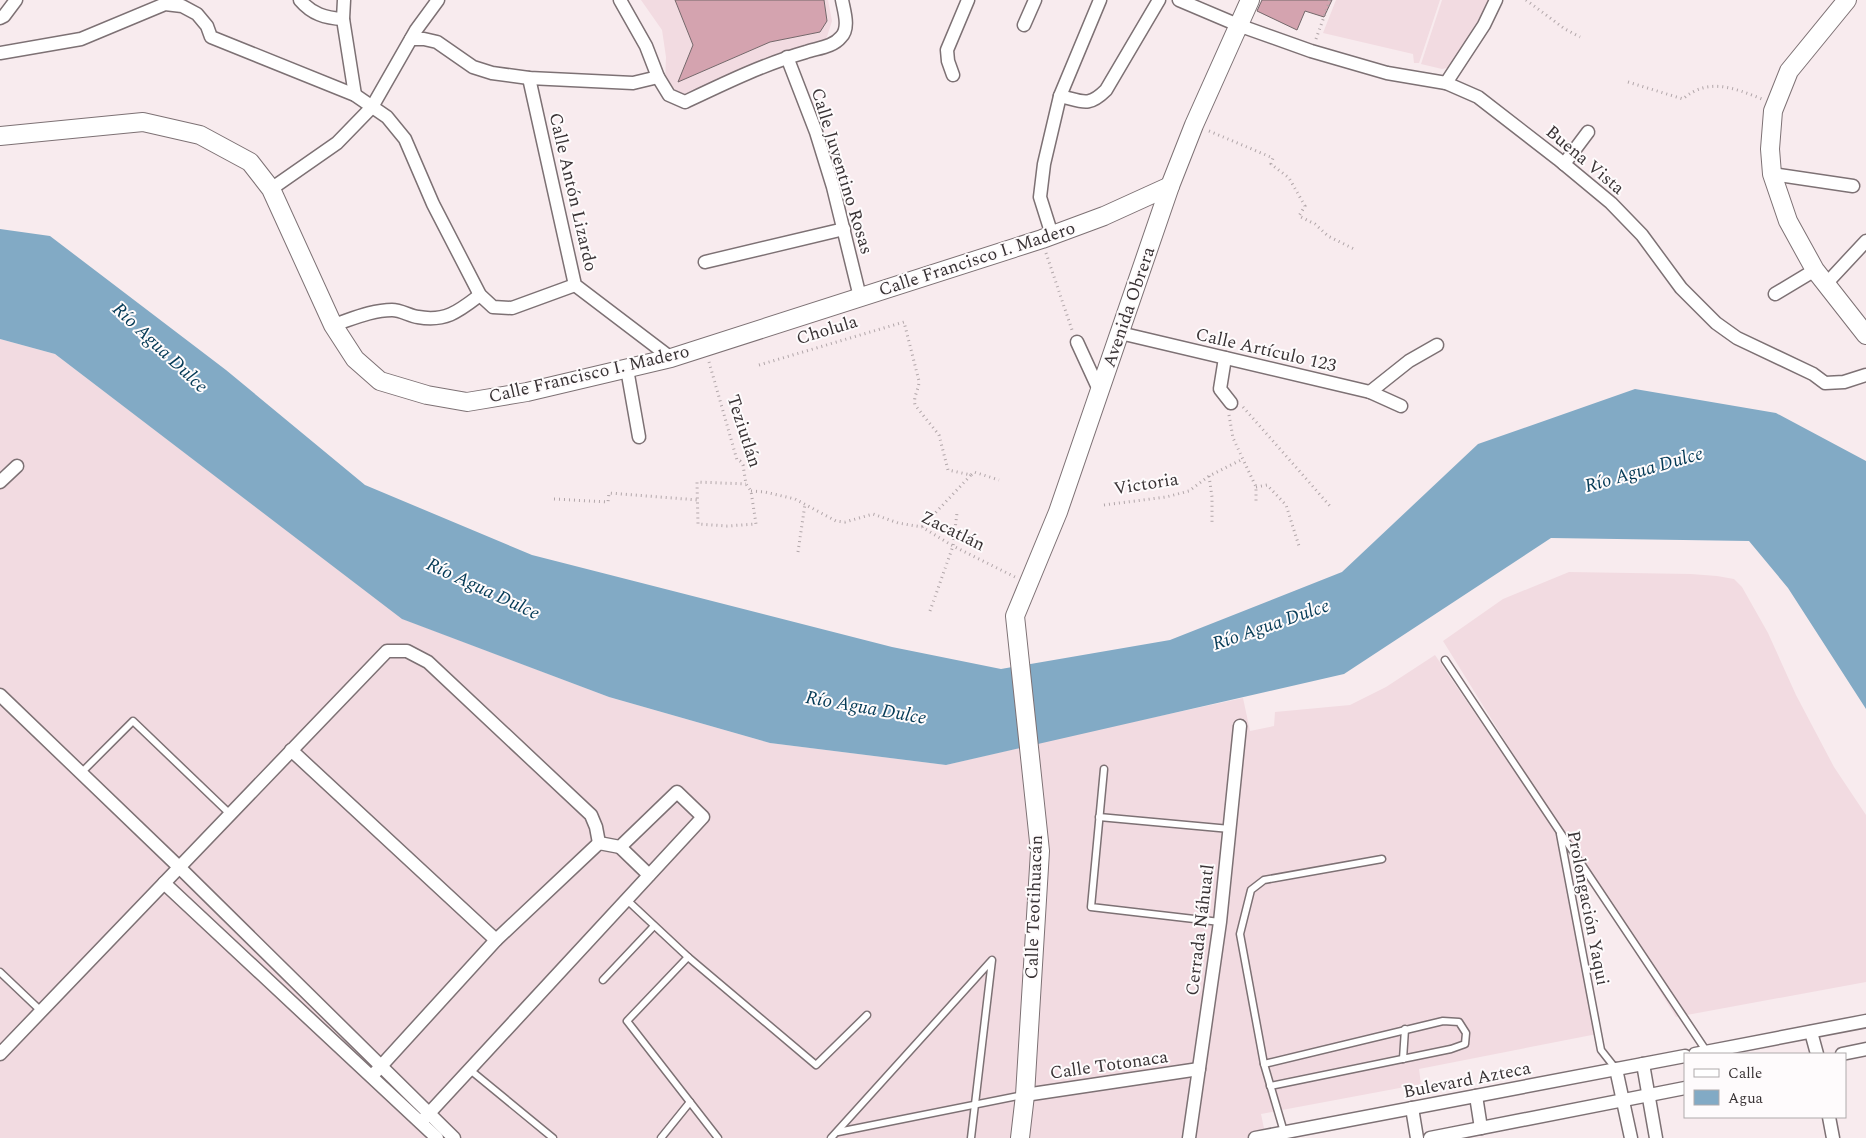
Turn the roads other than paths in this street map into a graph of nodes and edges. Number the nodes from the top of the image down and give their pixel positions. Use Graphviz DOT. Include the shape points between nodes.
graph roads {
  1 [pos="16,0"];
  2 [pos="300,0"];
  3 [pos="344,0"];
  4 [pos="438,0"];
  5 [pos="620,0"];
  6 [pos="842,0"];
  7 [pos="968,0"];
  8 [pos="1035,0"];
  9 [pos="1100,0"];
  10 [pos="1159,0"];
  11 [pos="1179,0"];
  12 [pos="1250,0"];
  13 [pos="1496,0"];
  14 [pos="1847,0"];
  15 [pos="169,2"];
  16 [pos="0,18"];
  17 [pos="343,19"];
  18 [pos="1024,25"];
  19 [pos="1238,25"];
  20 [pos="411,39"];
  21 [pos="0,53"];
  22 [pos="787,57"];
  23 [pos="953,75"];
  24 [pos="529,78"];
  25 [pos="658,78"];
  26 [pos="1446,83"];
  27 [pos="355,94"];
  28 [pos="1060,96"];
  29 [pos="372,107"];
  30 [pos="1588,132"];
  31 [pos="0,136"];
  32 [pos="1564,164"];
  33 [pos="1772,174"];
  34 [pos="1170,186"];
  35 [pos="1853,186"];
  36 [pos="271,189"];
  37 [pos="844,229"];
  38 [pos="1047,237"];
  39 [pos="1866,241"];
  40 [pos="705,262"];
  41 [pos="1820,277"];
  42 [pos="575,285"];
  43 [pos="1775,294"];
  44 [pos="480,295"];
  45 [pos="860,297"];
  46 [pos="333,325"];
  47 [pos="1120,333"];
  48 [pos="1866,335"];
  49 [pos="1076,342"];
  50 [pos="1437,344"];
  51 [pos="671,358"];
  52 [pos="1225,358"];
  53 [pos="627,369"];
  54 [pos="1866,375"];
  55 [pos="1100,392"];
  56 [pos="1370,392"];
  57 [pos="1231,403"];
  58 [pos="1401,406"];
  59 [pos="639,437"];
  60 [pos="17,466"];
  61 [pos="0,482"];
  62 [pos="1015,616"];
  63 [pos="1445,660"];
  64 [pos="0,695"];
  65 [pos="1240,726"];
  66 [pos="291,750"];
  67 [pos="1104,769"];
  68 [pos="81,773"];
  69 [pos="230,814"];
  70 [pos="1099,817"];
  71 [pos="1230,829"];
  72 [pos="1559,830"];
  73 [pos="599,843"];
  74 [pos="620,847"];
  75 [pos="1382,859"];
  76 [pos="179,867"];
  77 [pos="649,875"];
  78 [pos="164,883"];
  79 [pos="627,900"];
  80 [pos="1220,922"];
  81 [pos="654,926"];
  82 [pos="496,940"];
  83 [pos="688,957"];
  84 [pos="0,972"];
  85 [pos="603,980"];
  86 [pos="41,1011"];
  87 [pos="867,1015"];
  88 [pos="1866,1021"];
  89 [pos="1405,1029"];
  90 [pos="1812,1032"];
  91 [pos="1866,1049"];
  92 [pos="1701,1053"];
  93 [pos="1817,1053"];
  94 [pos="1846,1053"];
  95 [pos="0,1054"];
  96 [pos="1684,1056"];
  97 [pos="1403,1059"];
  98 [pos="1264,1064"];
  99 [pos="1643,1064"];
  100 [pos="382,1066"];
  101 [pos="1199,1069"];
  102 [pos="1616,1069"];
  103 [pos="469,1070"];
  104 [pos="372,1076"];
  105 [pos="1270,1086"];
  106 [pos="1684,1088"];
  107 [pos="1025,1095"];
  108 [pos="1648,1095"];
  109 [pos="1476,1096"];
  110 [pos="1623,1100"];
  111 [pos="690,1102"];
  112 [pos="975,1105"];
  113 [pos="1412,1108"];
  114 [pos="425,1118"];
  115 [pos="1829,1118"];
  116 [pos="1481,1128"];
  117 [pos="838,1132"];
  118 [pos="1285,1135"];
  119 [pos="1456,1136"];
  120 [pos="437,1138"];
  121 [pos="454,1138"];
  122 [pos="553,1138"];
  123 [pos="661,1138"];
  124 [pos="718,1138"];
  125 [pos="831,1138"];
  126 [pos="971,1138"];
  127 [pos="1020,1138"];
  128 [pos="1189,1138"];
  129 [pos="1255,1138"];
  130 [pos="1417,1138"];
  131 [pos="1430,1138"];
  132 [pos="1630,1138"];
  133 [pos="1656,1138"];
  134 [pos="1834,1138"];
  1 -- 16 [label="street"];
  2 -- 17 [label="street" via="318,14"];
  3 -- 17 [label="street"];
  4 -- 20 [label="street"];
  5 -- 25 [label="street" via="646,46"];
  6 -- 22 [label="street" via="846,19 843,36 834,44"];
  7 -- 23 [label="street" via="947,50"];
  8 -- 18 [label="street"];
  9 -- 28 [label="street"];
  10 -- 28 [label="street" via="1106,90 1096,99 1086,102"];
  11 -- 19 [label="street, Buena Vista"];
  12 -- 19 [label="street, Avenida Obrera"];
  13 -- 26 [label="street" via="1484,25"];
  14 -- 33 [label="street" via="1789,71 1773,111"];
  15 -- 21 [label="street" via="81,39"];
  15 -- 27 [label="street" via="197,14 211,37"];
  17 -- 27 [label="street"];
  19 -- 26 [label="street, Buena Vista" via="1387,73"];
  19 -- 34 [label="street, Avenida Obrera"];
  20 -- 24 [label="street" via="437,42 473,67"];
  20 -- 29 [label="street"];
  22 -- 25 [label="street" via="685,102 669,95"];
  22 -- 37 [label="street, Calle Juventino Rosas" via="816,132"];
  24 -- 25 [label="street" via="633,83"];
  24 -- 42 [label="street, Calle Antón Lizardo"];
  26 -- 32 [label="street, Buena Vista" via="1478,97"];
  27 -- 29 [label="street"];
  28 -- 38 [label="street" via="1040,197"];
  29 -- 36 [label="street" via="337,143"];
  29 -- 44 [label="street" via="387,117 405,139 433,204"];
  30 -- 32 [label="street"];
  31 -- 36 [label="street, Calle Francisco I. Madero" via="143,122 200,135 250,162"];
  32 -- 54 [label="street, Buena Vista" via="1617,209 1642,235 1681,288 1716,323 1737,338 1825,382 1844,382"];
  33 -- 35 [label="street"];
  33 -- 41 [label="street" via="1788,221"];
  34 -- 38 [label="street, Calle Francisco I. Madero"];
  34 -- 47 [label="street, Avenida Obrera"];
  36 -- 46 [label="street, Calle Francisco I. Madero"];
  37 -- 40 [label="street"];
  37 -- 45 [label="street, Calle Juventino Rosas"];
  38 -- 45 [label="street, Calle Francisco I. Madero"];
  39 -- 41 [label="street"];
  41 -- 43 [label="street"];
  41 -- 48 [label="street"];
  42 -- 44 [label="street" via="512,308 493,307"];
  42 -- 51 [label="street, Calle Antón Lizardo"];
  44 -- 46 [label="street" via="453,315 436,319 394,310"];
  45 -- 51 [label="street, Calle Francisco I. Madero"];
  46 -- 53 [label="street, Calle Francisco I. Madero" via="355,359 380,381 427,395 467,402"];
  47 -- 52 [label="street, Calle Artículo 123"];
  47 -- 55 [label="street, Avenida Obrera"];
  49 -- 55 [label="street"];
  50 -- 56 [label="street"];
  51 -- 53 [label="street, Calle Francisco I. Madero"];
  52 -- 56 [label="street, Calle Artículo 123"];
  52 -- 57 [label="street" via="1220,389"];
  53 -- 59 [label="street"];
  55 -- 62 [label="street, Avenida Obrera" via="1058,512"];
  56 -- 58 [label="street, Calle Artículo 123"];
  60 -- 61 [label="street"];
  62 -- 107 [label="street, Calle Teotihuacán" via="1040,852"];
  63 -- 72 [label="lane, Prolongación Yaqui"];
  64 -- 68 [label="street"];
  65 -- 71 [label="street, Cerrada Náhuatl"];
  66 -- 69 [label="street"];
  66 -- 73 [label="street" via="387,651 408,651 428,662 591,815"];
  66 -- 82 [label="street"];
  67 -- 70 [label="lane"];
  68 -- 69 [label="lane" via="133,721"];
  68 -- 76 [label="street"];
  69 -- 76 [label="street"];
  70 -- 71 [label="lane"];
  70 -- 80 [label="lane" via="1091,907"];
  71 -- 80 [label="street, Cerrada Náhuatl"];
  72 -- 92 [label="lane"];
  72 -- 102 [label="lane, Prolongación Yaqui" via="1601,1050"];
  73 -- 74 [label="street"];
  73 -- 82 [label="street"];
  74 -- 77 [label="street"];
  74 -- 77 [label="street" via="677,792 703,817"];
  75 -- 98 [label="lane" via="1264,880 1250,890 1240,934"];
  76 -- 78 [label="street"];
  76 -- 100 [label="street"];
  77 -- 79 [label="street"];
  78 -- 86 [label="street"];
  78 -- 104 [label="street"];
  79 -- 81 [label="lane"];
  79 -- 103 [label="street"];
  80 -- 101 [label="street, Cerrada Náhuatl"];
  81 -- 83 [label="lane"];
  81 -- 85 [label="lane"];
  82 -- 100 [label="street"];
  83 -- 87 [label="lane" via="816,1065"];
  83 -- 111 [label="lane" via="627,1020"];
  84 -- 86 [label="lane"];
  86 -- 95 [label="street"];
  88 -- 90 [label="street"];
  89 -- 97 [label="lane"];
  89 -- 97 [label="lane" via="1443,1021 1459,1022 1466,1033 1465,1044"];
  89 -- 98 [label="lane"];
  90 -- 92 [label="street"];
  90 -- 93 [label="street"];
  91 -- 94 [label="street"];
  96 -- 99 [label="street, Bulevard Azteca"];
  97 -- 105 [label="lane"];
  98 -- 105 [label="lane"];
  99 -- 102 [label="street, Bulevard Azteca"];
  99 -- 108 [label="street"];
  100 -- 104 [label="street"];
  100 -- 114 [label="street"];
  101 -- 107 [label="street, Calle Totonaca"];
  101 -- 128 [label="street, Cerrada Náhuatl"];
  102 -- 109 [label="street, Bulevard Azteca"];
  102 -- 110 [label="street"];
  103 -- 114 [label="street"];
  103 -- 122 [label="lane"];
  104 -- 114 [label="street"];
  105 -- 118 [label="lane"];
  106 -- 108 [label="street"];
  107 -- 112 [label="lane"];
  107 -- 127 [label="street, Calle Teotihuacán"];
  108 -- 110 [label="street"];
  108 -- 133 [label="street"];
  109 -- 113 [label="street, Bulevard Azteca"];
  109 -- 116 [label="street"];
  110 -- 116 [label="street"];
  110 -- 132 [label="street"];
  111 -- 123 [label="lane"];
  111 -- 124 [label="lane"];
  112 -- 117 [label="lane"];
  112 -- 117 [label="lane" via="992,960"];
  112 -- 126 [label="lane"];
  113 -- 118 [label="street, Bulevard Azteca"];
  113 -- 130 [label="street"];
  114 -- 120 [label="street"];
  114 -- 121 [label="street"];
  115 -- 134 [label="street"];
  116 -- 119 [label="street"];
  117 -- 125 [label="lane"];
  118 -- 129 [label="street, Bulevard Azteca"];
  119 -- 131 [label="street"];
}
